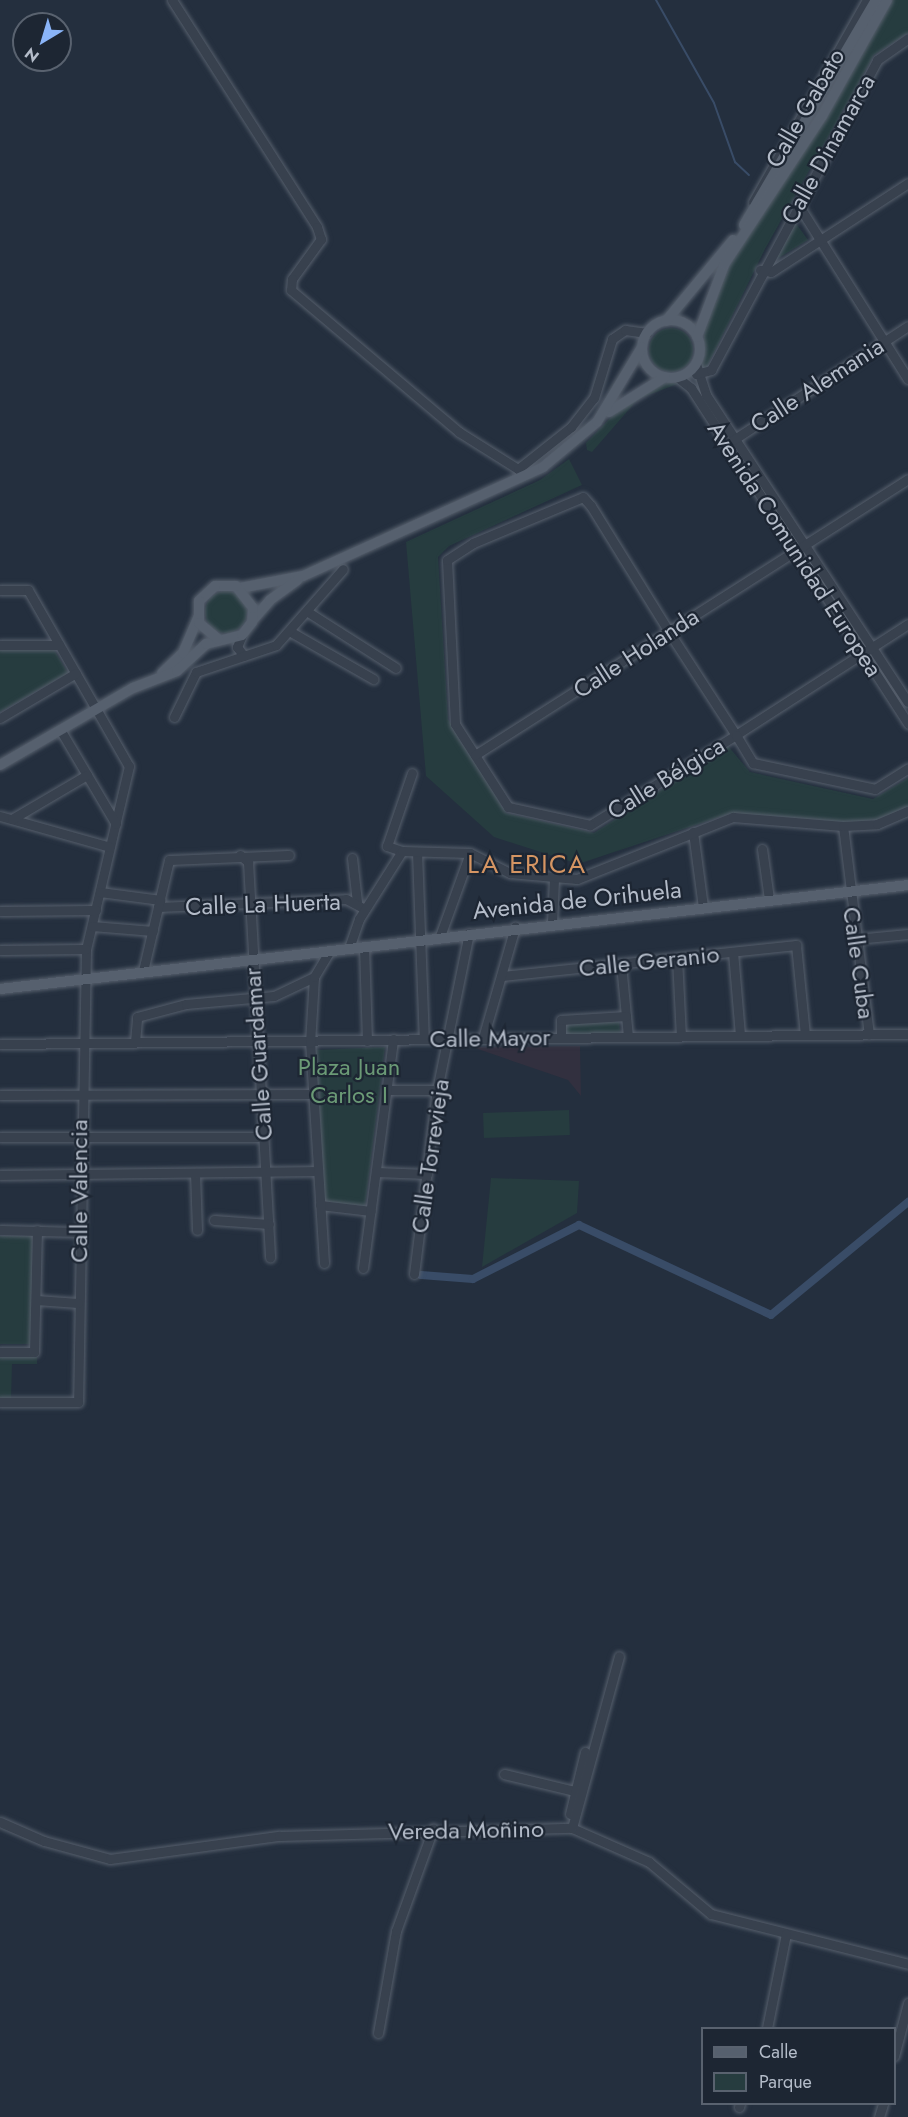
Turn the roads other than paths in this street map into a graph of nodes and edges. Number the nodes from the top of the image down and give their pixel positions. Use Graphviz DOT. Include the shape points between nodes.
graph roads {
  1 [pos="171,0"];
  2 [pos="867,0"];
  3 [pos="876,0"];
  4 [pos="888,0"];
  5 [pos="905,40"];
  6 [pos="908,52"];
  7 [pos="908,183"];
  8 [pos="797,203"];
  9 [pos="748,219"];
  10 [pos="820,240"];
  11 [pos="760,270"];
  12 [pos="666,321"];
  13 [pos="908,326"];
  14 [pos="647,333"];
  15 [pos="697,337"];
  16 [pos="884,341"];
  17 [pos="642,347"];
  18 [pos="696,369"];
  19 [pos="665,377"];
  20 [pos="677,377"];
  21 [pos="908,379"];
  22 [pos="597,422"];
  23 [pos="735,439"];
  24 [pos="726,444"];
  25 [pos="908,479"];
  26 [pos="801,547"];
  27 [pos="343,569"];
  28 [pos="303,576"];
  29 [pos="240,588"];
  30 [pos="0,590"];
  31 [pos="308,612"];
  32 [pos="198,617"];
  33 [pos="252,622"];
  34 [pos="908,624"];
  35 [pos="291,632"];
  36 [pos="669,632"];
  37 [pos="242,635"];
  38 [pos="221,640"];
  39 [pos="0,645"];
  40 [pos="59,645"];
  41 [pos="873,647"];
  42 [pos="863,653"];
  43 [pos="244,656"];
  44 [pos="231,659"];
  45 [pos="396,668"];
  46 [pos="76,673"];
  47 [pos="155,678"];
  48 [pos="373,679"];
  49 [pos="908,702"];
  50 [pos="97,709"];
  51 [pos="174,717"];
  52 [pos="0,718"];
  53 [pos="908,723"];
  54 [pos="61,731"];
  55 [pos="736,735"];
  56 [pos="475,756"];
  57 [pos="0,765"];
  58 [pos="908,768"];
  59 [pos="412,773"];
  60 [pos="87,776"];
  61 [pos="908,811"];
  62 [pos="0,816"];
  63 [pos="12,819"];
  64 [pos="116,824"];
  65 [pos="843,826"];
  66 [pos="693,832"];
  67 [pos="110,848"];
  68 [pos="762,849"];
  69 [pos="402,852"];
  70 [pos="417,852"];
  71 [pos="470,853"];
  72 [pos="240,855"];
  73 [pos="289,855"];
  74 [pos="352,858"];
  75 [pos="554,879"];
  76 [pos="908,885"];
  77 [pos="849,891"];
  78 [pos="100,892"];
  79 [pos="769,899"];
  80 [pos="249,901"];
  81 [pos="357,902"];
  82 [pos="159,904"];
  83 [pos="703,907"];
  84 [pos="365,909"];
  85 [pos="96,910"];
  86 [pos="0,911"];
  87 [pos="552,923"];
  88 [pos="92,926"];
  89 [pos="515,927"];
  90 [pos="153,931"];
  91 [pos="469,933"];
  92 [pos="908,934"];
  93 [pos="440,936"];
  94 [pos="424,939"];
  95 [pos="856,939"];
  96 [pos="363,946"];
  97 [pos="349,948"];
  98 [pos="86,949"];
  99 [pos="0,950"];
  100 [pos="330,950"];
  101 [pos="733,952"];
  102 [pos="677,958"];
  103 [pos="251,959"];
  104 [pos="621,964"];
  105 [pos="143,971"];
  106 [pos="502,976"];
  107 [pos="314,977"];
  108 [pos="84,979"];
  109 [pos="0,989"];
  110 [pos="255,998"];
  111 [pos="626,1016"];
  112 [pos="868,1034"];
  113 [pos="908,1034"];
  114 [pos="805,1035"];
  115 [pos="681,1036"];
  116 [pos="740,1036"];
  117 [pos="628,1037"];
  118 [pos="483,1038"];
  119 [pos="561,1038"];
  120 [pos="424,1039"];
  121 [pos="447,1039"];
  122 [pos="393,1040"];
  123 [pos="367,1041"];
  124 [pos="135,1042"];
  125 [pos="258,1042"];
  126 [pos="310,1043"];
  127 [pos="0,1044"];
  128 [pos="82,1044"];
  129 [pos="387,1090"];
  130 [pos="437,1090"];
  131 [pos="80,1094"];
  132 [pos="261,1094"];
  133 [pos="313,1094"];
  134 [pos="0,1095"];
  135 [pos="0,1137"];
  136 [pos="79,1137"];
  137 [pos="263,1137"];
  138 [pos="317,1172"];
  139 [pos="376,1172"];
  140 [pos="195,1173"];
  141 [pos="268,1174"];
  142 [pos="427,1174"];
  143 [pos="0,1175"];
  144 [pos="79,1175"];
  145 [pos="320,1204"];
  146 [pos="371,1211"];
  147 [pos="214,1220"];
  148 [pos="269,1224"];
  149 [pos="0,1230"];
  150 [pos="37,1230"];
  151 [pos="197,1230"];
  152 [pos="79,1232"];
  153 [pos="270,1257"];
  154 [pos="324,1263"];
  155 [pos="363,1268"];
  156 [pos="414,1274"];
  157 [pos="36,1300"];
  158 [pos="78,1303"];
  159 [pos="0,1352"];
  160 [pos="0,1402"];
  161 [pos="619,1656"];
  162 [pos="585,1752"];
  163 [pos="504,1774"];
  164 [pos="575,1791"];
  165 [pos="0,1822"];
  166 [pos="433,1828"];
  167 [pos="569,1828"];
  168 [pos="786,1934"];
  169 [pos="907,1964"];
  170 [pos="908,2003"];
  171 [pos="767,2027"];
  172 [pos="378,2032"];
  173 [pos="896,2048"];
  1 -- 14 [label="street" via="317,227 321,239 292,279 291,290 459,432 518,469 571,427 594,398 612,339 626,330"];
  2 -- 9 [label="street, Calle Gabato" via="761,185"];
  3 -- 9 [label="main road"];
  4 -- 15 [label="main road" via="815,126 725,263"];
  5 -- 6 [label="street"];
  5 -- 8 [label="street, Calle Dinamarca" via="877,60"];
  7 -- 10 [label="street"];
  8 -- 10 [label="street"];
  8 -- 11 [label="street, Calle Dinamarca"];
  9 -- 12 [label="main road"];
  10 -- 11 [label="street" via="771,272"];
  10 -- 16 [label="street"];
  11 -- 18 [label="street, Calle Dinamarca" via="711,370"];
  12 -- 14 [label="main road"];
  12 -- 15 [label="main road" via="681,322"];
  13 -- 16 [label="street, Calle Alemania"];
  14 -- 17 [label="main road"];
  15 -- 18 [label="main road"];
  16 -- 21 [label="street"];
  16 -- 23 [label="street, Calle Alemania"];
  17 -- 19 [label="main road" via="648,366"];
  17 -- 22 [label="main road"];
  18 -- 20 [label="main road"];
  18 -- 23 [label="street, Avenida Comunidad Europea"];
  19 -- 20 [label="main road"];
  19 -- 22 [label="main road"];
  20 -- 24 [label="street, Avenida Comunidad Europea" via="691,388"];
  22 -- 28 [label="main road" via="560,456 513,483"];
  23 -- 24 [label="street, Calle Alemania"];
  23 -- 26 [label="street, Avenida Comunidad Europea"];
  24 -- 26 [label="street, Avenida Comunidad Europea"];
  25 -- 26 [label="street, Calle Holanda"];
  26 -- 36 [label="street, Calle Holanda"];
  26 -- 41 [label="street, Avenida Comunidad Europea"];
  26 -- 42 [label="street, Avenida Comunidad Europea"];
  27 -- 31 [label="street"];
  28 -- 29 [label="main road"];
  28 -- 33 [label="main road" via="270,600"];
  29 -- 32 [label="main road" via="222,584 210,588 200,601"];
  29 -- 33 [label="main road" via="252,603"];
  30 -- 40 [label="street, Calle Valencia" via="28,590"];
  31 -- 35 [label="street"];
  31 -- 45 [label="street"];
  32 -- 38 [label="main road"];
  32 -- 47 [label="main road" via="183,653"];
  33 -- 37 [label="main road"];
  34 -- 41 [label="street, Calle Bélgica"];
  35 -- 43 [label="street" via="269,649"];
  35 -- 48 [label="street"];
  36 -- 55 [label="street"];
  36 -- 56 [label="street, Calle Holanda"];
  36 -- 56 [label="street, Calle Bélgica" via="583,497 483,539 447,560 454,724"];
  37 -- 38 [label="main road"];
  37 -- 43 [label="street" via="237,647"];
  38 -- 44 [label="street"];
  38 -- 47 [label="main road" via="200,647 177,671"];
  39 -- 40 [label="street"];
  40 -- 46 [label="street, Calle Valencia"];
  41 -- 42 [label="street, Calle Bélgica"];
  41 -- 49 [label="street, Avenida Comunidad Europea"];
  42 -- 53 [label="street, Avenida Comunidad Europea"];
  42 -- 55 [label="street, Calle Bélgica"];
  43 -- 44 [label="street"];
  44 -- 51 [label="street" via="196,672"];
  46 -- 50 [label="street, Calle Valencia"];
  46 -- 52 [label="street"];
  47 -- 50 [label="main road"];
  50 -- 54 [label="main road"];
  50 -- 64 [label="street, Calle Valencia" via="129,766"];
  54 -- 57 [label="main road"];
  54 -- 60 [label="street"];
  55 -- 56 [label="street, Calle Bélgica" via="590,825 508,807"];
  55 -- 58 [label="street" via="759,767 875,789"];
  59 -- 69 [label="street" via="387,846"];
  60 -- 63 [label="street"];
  60 -- 64 [label="street"];
  61 -- 65 [label="street" via="877,824"];
  62 -- 63 [label="street"];
  63 -- 67 [label="street"];
  64 -- 67 [label="street, Calle Valencia"];
  65 -- 66 [label="street" via="733,816"];
  65 -- 77 [label="street, Calle Cuba"];
  66 -- 75 [label="street" via="577,879"];
  66 -- 83 [label="street"];
  67 -- 78 [label="street, Calle Valencia"];
  68 -- 79 [label="street"];
  69 -- 70 [label="street"];
  69 -- 84 [label="street"];
  70 -- 71 [label="street"];
  70 -- 94 [label="street"];
  71 -- 75 [label="street" via="510,873"];
  71 -- 93 [label="street"];
  72 -- 73 [label="street"];
  72 -- 80 [label="street, Calle Guardamar" via="248,862"];
  72 -- 82 [label="street" via="169,860"];
  74 -- 81 [label="street"];
  75 -- 87 [label="street"];
  76 -- 77 [label="main road, Avenida de Orihuela"];
  77 -- 79 [label="main road, Avenida de Orihuela"];
  77 -- 95 [label="street, Calle Cuba"];
  78 -- 82 [label="street, Calle La Huerta"];
  78 -- 85 [label="street, Calle Valencia"];
  79 -- 83 [label="main road, Avenida de Orihuela"];
  80 -- 81 [label="street, Calle La Huerta"];
  80 -- 82 [label="street, Calle La Huerta"];
  80 -- 103 [label="street, Calle Guardamar"];
  81 -- 84 [label="street, Calle La Huerta"];
  82 -- 90 [label="street"];
  83 -- 87 [label="main road, Avenida de Orihuela"];
  84 -- 97 [label="street"];
  85 -- 86 [label="street"];
  85 -- 88 [label="street, Calle Valencia"];
  87 -- 89 [label="main road, Avenida de Orihuela"];
  88 -- 90 [label="street"];
  88 -- 98 [label="street, Calle Valencia"];
  89 -- 91 [label="main road, Avenida de Orihuela"];
  89 -- 106 [label="street"];
  90 -- 105 [label="street"];
  91 -- 93 [label="main road, Avenida de Orihuela"];
  91 -- 121 [label="street, Calle Torrevieja"];
  92 -- 95 [label="street"];
  93 -- 94 [label="main road, Avenida de Orihuela"];
  94 -- 96 [label="main road, Avenida de Orihuela"];
  94 -- 120 [label="street"];
  95 -- 112 [label="street, Calle Cuba"];
  96 -- 97 [label="main road, Avenida de Orihuela"];
  96 -- 123 [label="street"];
  97 -- 100 [label="main road, Avenida de Orihuela"];
  98 -- 99 [label="street"];
  98 -- 108 [label="street, Calle Valencia"];
  100 -- 103 [label="main road, Avenida de Orihuela"];
  100 -- 107 [label="street"];
  101 -- 102 [label="street, Calle Geranio"];
  101 -- 114 [label="street, Calle Geranio" via="796,945"];
  101 -- 116 [label="street"];
  102 -- 104 [label="street, Calle Geranio"];
  102 -- 115 [label="street"];
  103 -- 105 [label="main road, Avenida de Orihuela"];
  103 -- 110 [label="street, Calle Guardamar"];
  104 -- 106 [label="street, Calle Geranio"];
  104 -- 111 [label="street"];
  105 -- 108 [label="main road, Avenida de Orihuela"];
  106 -- 118 [label="street"];
  107 -- 110 [label="street" via="281,994"];
  107 -- 126 [label="street"];
  108 -- 109 [label="main road, Avenida de Orihuela"];
  108 -- 128 [label="street, Calle Valencia"];
  110 -- 124 [label="street" via="186,1004 136,1017"];
  110 -- 125 [label="street, Calle Guardamar"];
  111 -- 117 [label="street"];
  111 -- 119 [label="street" via="561,1020"];
  112 -- 113 [label="street, Calle Mayor"];
  112 -- 114 [label="street, Calle Mayor"];
  114 -- 116 [label="street, Calle Mayor"];
  115 -- 116 [label="street, Calle Mayor"];
  115 -- 117 [label="street, Calle Mayor"];
  117 -- 119 [label="street, Calle Mayor"];
  118 -- 119 [label="street, Calle Mayor"];
  118 -- 121 [label="street, Calle Mayor"];
  120 -- 121 [label="street, Calle Mayor"];
  120 -- 122 [label="street, Calle Mayor"];
  121 -- 130 [label="street, Calle Torrevieja"];
  122 -- 123 [label="street, Calle Mayor"];
  122 -- 129 [label="street"];
  123 -- 126 [label="street, Calle Mayor"];
  124 -- 125 [label="street, Calle Mayor"];
  124 -- 128 [label="street, Calle Mayor"];
  125 -- 126 [label="street, Calle Mayor"];
  125 -- 132 [label="street, Calle Guardamar"];
  126 -- 133 [label="street"];
  127 -- 128 [label="street, Calle Mayor"];
  128 -- 131 [label="street, Calle Valencia"];
  129 -- 130 [label="street"];
  129 -- 139 [label="street"];
  130 -- 142 [label="street, Calle Torrevieja"];
  131 -- 132 [label="street"];
  131 -- 134 [label="street"];
  131 -- 136 [label="street, Calle Valencia"];
  132 -- 133 [label="street"];
  132 -- 137 [label="street, Calle Guardamar"];
  133 -- 138 [label="street"];
  135 -- 136 [label="street"];
  136 -- 137 [label="street"];
  136 -- 144 [label="street, Calle Valencia"];
  137 -- 141 [label="street, Calle Guardamar"];
  138 -- 141 [label="street"];
  138 -- 145 [label="street"];
  139 -- 142 [label="street"];
  139 -- 146 [label="street"];
  140 -- 141 [label="street"];
  140 -- 144 [label="street"];
  140 -- 151 [label="street"];
  141 -- 148 [label="street, Calle Guardamar"];
  142 -- 156 [label="street, Calle Torrevieja"];
  143 -- 144 [label="street"];
  144 -- 152 [label="street, Calle Valencia"];
  145 -- 146 [label="street"];
  145 -- 154 [label="street"];
  146 -- 155 [label="street"];
  147 -- 148 [label="street"];
  148 -- 153 [label="street, Calle Guardamar"];
  149 -- 150 [label="street"];
  150 -- 152 [label="street"];
  150 -- 157 [label="street"];
  152 -- 158 [label="street, Calle Valencia"];
  157 -- 158 [label="street"];
  157 -- 159 [label="street" via="34,1352"];
  158 -- 160 [label="street, Calle Valencia" via="78,1402"];
  161 -- 167 [label="street"];
  162 -- 164 [label="street"];
  163 -- 164 [label="street"];
  164 -- 167 [label="street"];
  165 -- 166 [label="street, Vereda Moñino" via="44,1841 110,1859 264,1838"];
  166 -- 167 [label="street, Vereda Moñino"];
  166 -- 172 [label="street" via="395,1937"];
  167 -- 168 [label="street, Vereda Moñino" via="649,1862 711,1914"];
  168 -- 169 [label="street, Vereda Moñino"];
  168 -- 171 [label="street"];
  170 -- 173 [label="street"];
}
